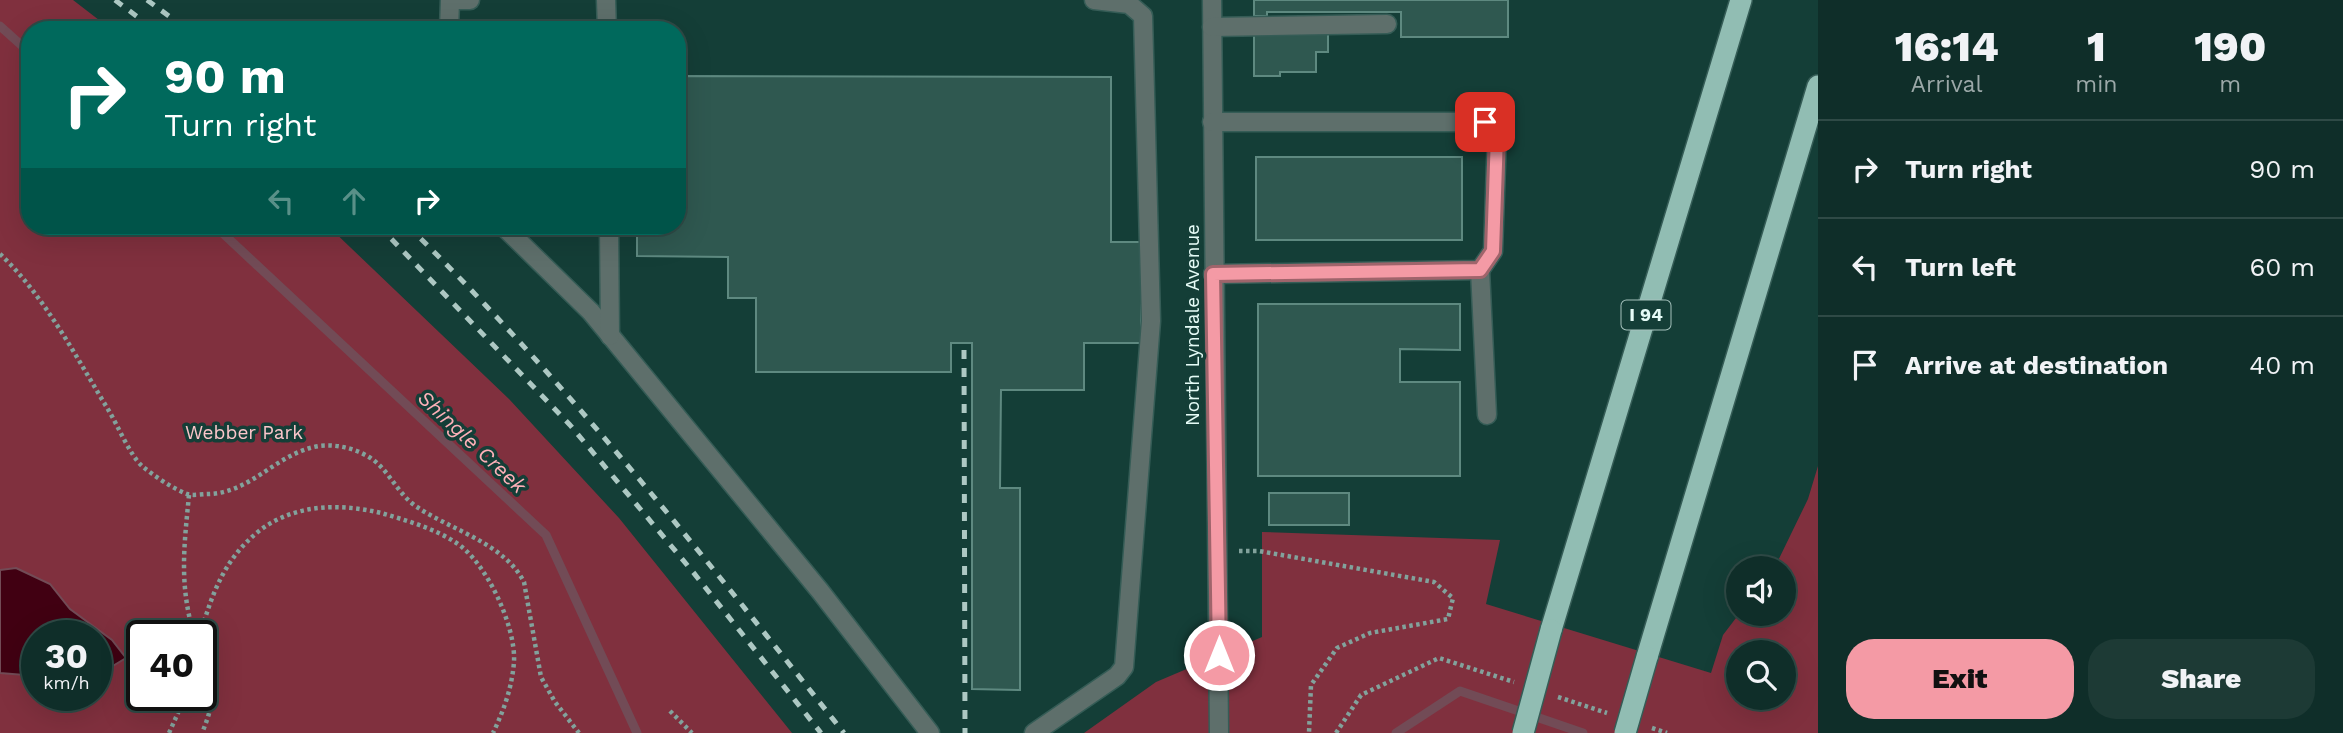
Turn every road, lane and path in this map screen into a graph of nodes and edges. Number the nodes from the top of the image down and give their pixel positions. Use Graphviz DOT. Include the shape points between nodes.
graph roads {
  1 [pos="470,0"];
  2 [pos="606,0"];
  3 [pos="1094,0"];
  4 [pos="1212,0"];
  5 [pos="1741,0"];
  6 [pos="449,21"];
  7 [pos="607,21"];
  8 [pos="1387,24"];
  9 [pos="1212,27"];
  10 [pos="1818,86"];
  11 [pos="1212,122"];
  12 [pos="512,235"];
  13 [pos="609,235"];
  14 [pos="0,254"];
  15 [pos="1480,270"];
  16 [pos="1213,274"];
  17 [pos="610,336"];
  18 [pos="1487,415"];
  19 [pos="189,495"];
  20 [pos="464,533"];
  21 [pos="456,542"];
  22 [pos="1219,551"];
  23 [pos="189,620"];
  24 [pos="204,620"];
  25 [pos="1515,683"];
  26 [pos="1553,695"];
  27 [pos="179,711"];
  28 [pos="210,711"];
  29 [pos="670,711"];
  30 [pos="1628,725"];
  31 [pos="170,733"];
  32 [pos="202,733"];
  33 [pos="493,733"];
  34 [pos="579,733"];
  35 [pos="692,733"];
  36 [pos="930,733"];
  37 [pos="1034,733"];
  38 [pos="1219,733"];
  39 [pos="1309,733"];
  40 [pos="1336,733"];
  41 [pos="1523,733"];
  42 [pos="1667,733"];
  1 -- 6 [label="street" via="450,0"];
  2 -- 7 [label="street"];
  3 -- 37 [label="street" via="1129,4 1143,16 1151,321 1139,491 1124,667"];
  4 -- 9 [label="street, North Lyndale Avenue"];
  5 -- 41 [label="highway, I 94, bridge"];
  8 -- 9 [label="street"];
  9 -- 11 [label="street, North Lyndale Avenue"];
  10 -- 30 [label="highway, bridge"];
  11 -- 15 [label="street" via="1485,122 1497,135 1497,148 1493,251"];
  11 -- 16 [label="street, North Lyndale Avenue"];
  12 -- 17 [label="street"];
  13 -- 17 [label="street"];
  14 -- 19 [label="path" via="51,319 140,464"];
  15 -- 16 [label="street"];
  15 -- 18 [label="street"];
  16 -- 22 [label="street, North Lyndale Avenue"];
  17 -- 36 [label="street"];
  19 -- 20 [label="path" via="222,494 247,485 282,459 317,446 342,446 371,458 416,507"];
  19 -- 23 [label="path" via="182,566"];
  20 -- 21 [label="path"];
  20 -- 34 [label="path" via="518,569 541,677"];
  21 -- 24 [label="path" via="397,517 361,508 332,506 286,516 260,531 225,568"];
  21 -- 33 [label="path" via="485,574 509,628 514,659 510,689"];
  22 -- 38 [label="street, North Lyndale Avenue"];
  22 -- 39 [label="path" via="1259,551 1393,573 1434,582 1453,598 1448,619 1370,633 1337,648 1311,685"];
  25 -- 40 [label="path" via="1439,658 1361,695"];
  26 -- 30 [label="path"];
  27 -- 31 [label="path"];
  28 -- 32 [label="path"];
  29 -- 35 [label="path"];
  30 -- 42 [label="path"];
}
